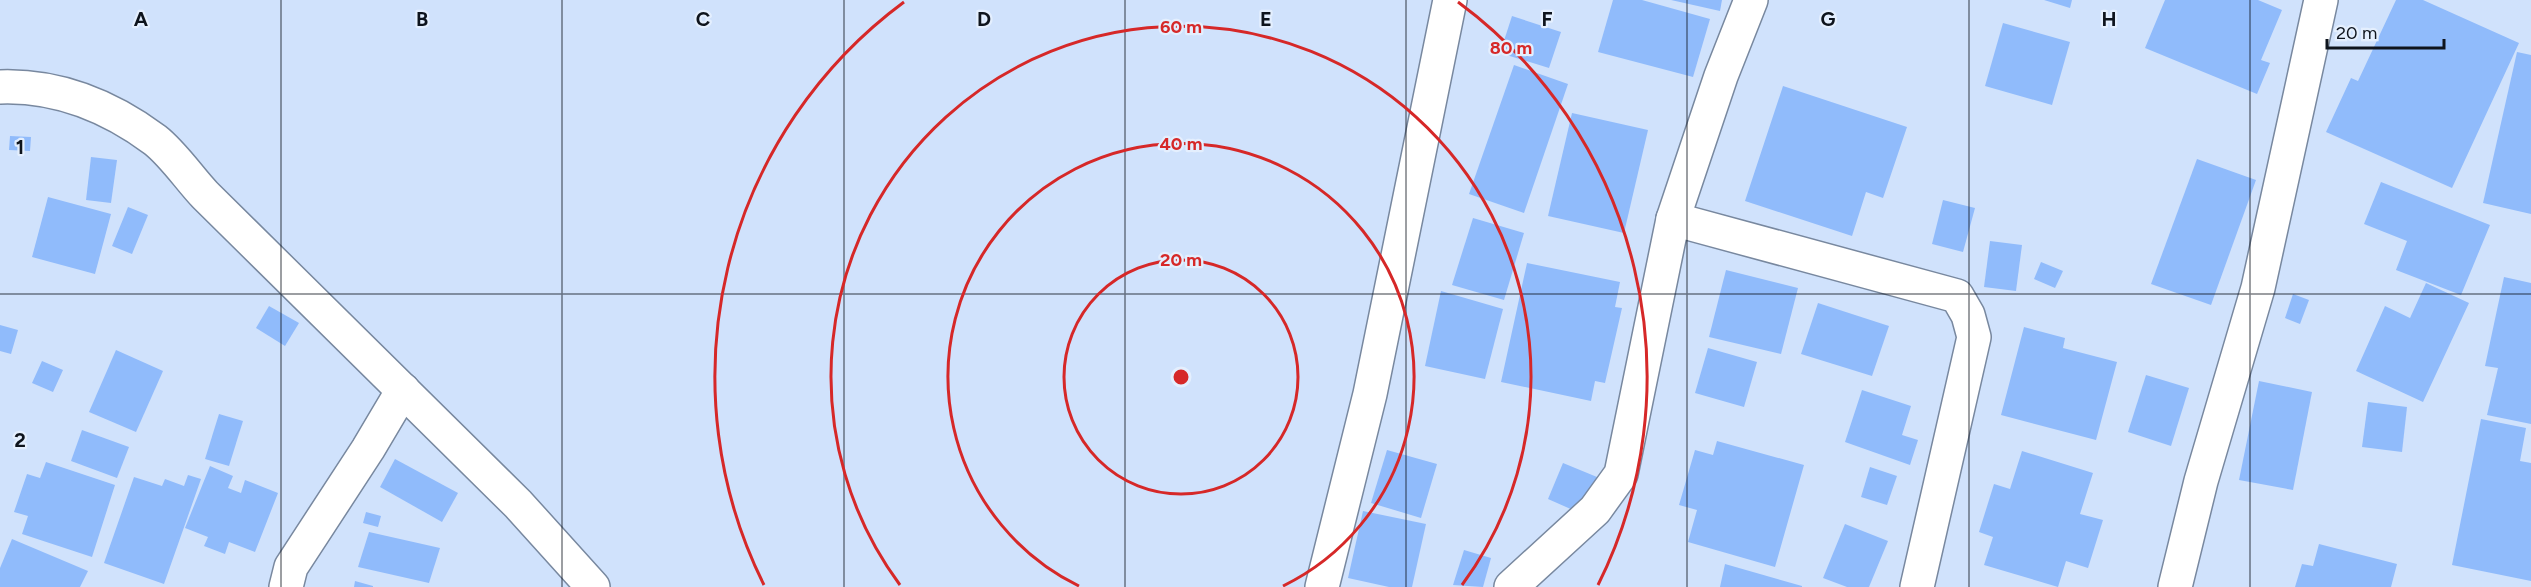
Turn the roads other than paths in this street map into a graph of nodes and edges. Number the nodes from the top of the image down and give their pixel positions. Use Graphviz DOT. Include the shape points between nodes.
graph roads {
  1 [pos="1450,0"];
  2 [pos="1751,0"];
  3 [pos="2320,0"];
  4 [pos="0,87"];
  5 [pos="1673,219"];
  6 [pos="403,390"];
  7 [pos="286,587"];
  8 [pos="593,587"];
  9 [pos="1322,587"];
  10 [pos="1511,587"];
  11 [pos="1917,587"];
  12 [pos="2175,587"];
  1 -- 9 [label="street" via="1371,394"];
  2 -- 5 [label="street"];
  3 -- 12 [label="street" via="2258,288 2201,481"];
  4 -- 6 [label="street" via="30,86 98,105 156,141 205,195"];
  5 -- 10 [label="street" via="1621,474 1595,510"];
  5 -- 11 [label="street" via="1956,296 1968,315 1974,337"];
  6 -- 7 [label="street" via="291,567"];
  6 -- 8 [label="street" via="518,504"];
}
